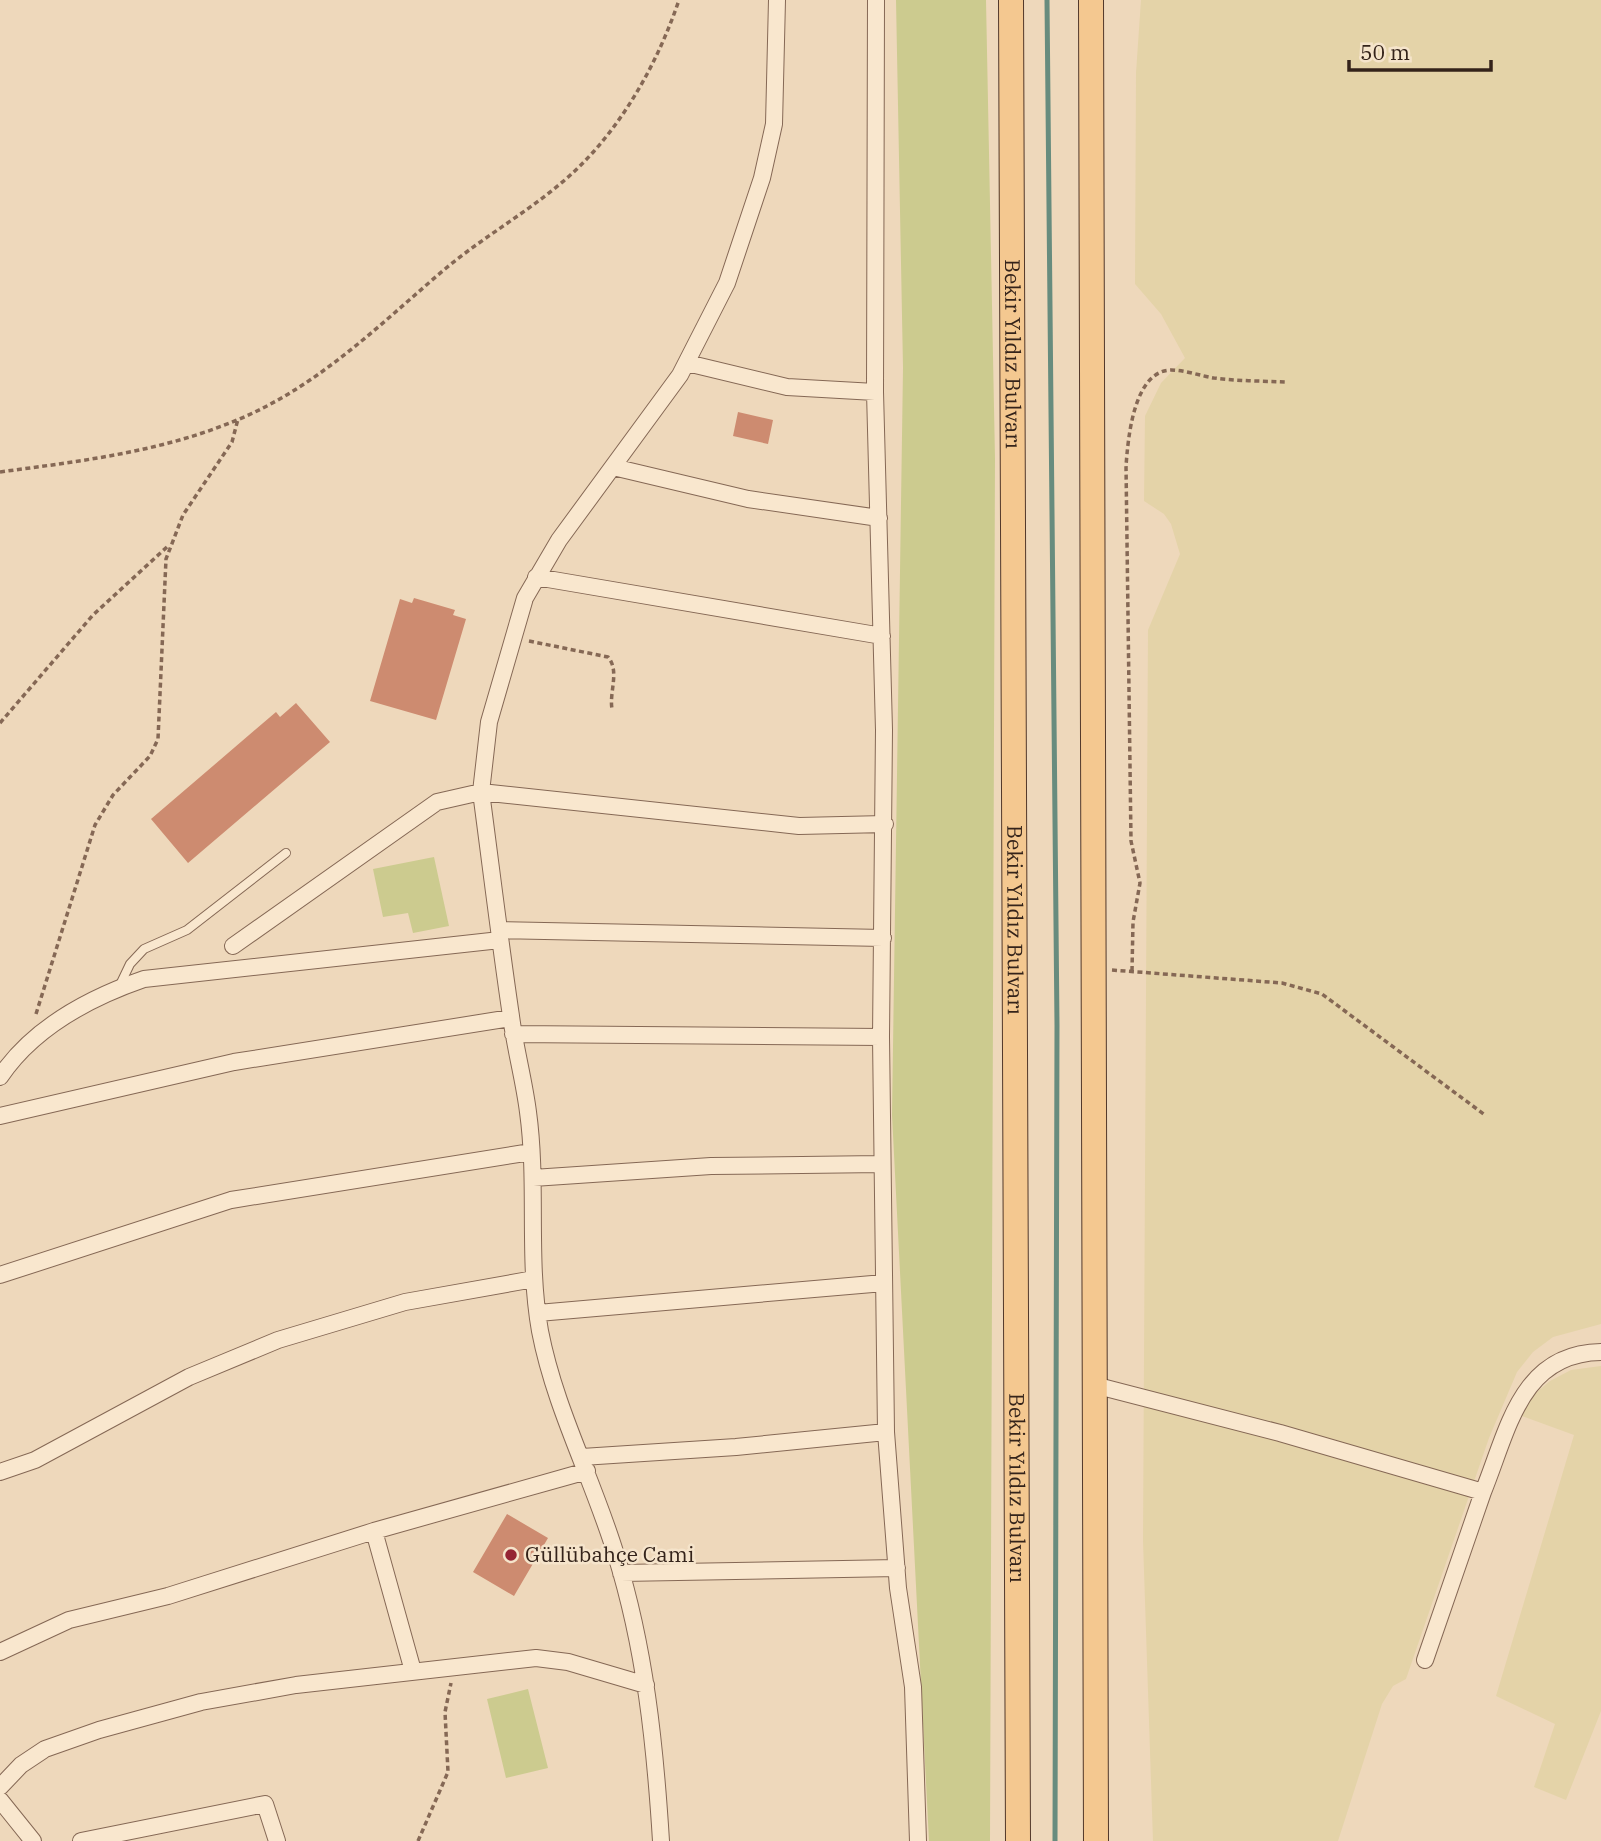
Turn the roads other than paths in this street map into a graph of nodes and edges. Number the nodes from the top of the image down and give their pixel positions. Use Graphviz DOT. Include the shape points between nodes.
graph roads {
  1 [pos="777,0"];
  2 [pos="876,0"];
  3 [pos="1011,0"];
  4 [pos="1091,0"];
  5 [pos="687,363"];
  6 [pos="875,392"];
  7 [pos="612,467"];
  8 [pos="879,518"];
  9 [pos="536,577"];
  10 [pos="882,636"];
  11 [pos="481,792"];
  12 [pos="885,824"];
  13 [pos="286,853"];
  14 [pos="499,935"];
  15 [pos="883,938"];
  16 [pos="233,946"];
  17 [pos="120,987"];
  18 [pos="512,1026"];
  19 [pos="881,1037"];
  20 [pos="0,1077"];
  21 [pos="0,1116"];
  22 [pos="531,1152"];
  23 [pos="881,1164"];
  24 [pos="533,1178"];
  25 [pos="0,1275"];
  26 [pos="534,1279"];
  27 [pos="884,1283"];
  28 [pos="538,1313"];
  29 [pos="1601,1352"];
  30 [pos="1094,1385"];
  31 [pos="886,1433"];
  32 [pos="584,1464"];
  33 [pos="0,1472"];
  34 [pos="1483,1492"];
  35 [pos="374,1531"];
  36 [pos="897,1568"];
  37 [pos="621,1573"];
  38 [pos="0,1653"];
  39 [pos="1424,1660"];
  40 [pos="412,1671"];
  41 [pos="646,1685"];
  42 [pos="0,1787"];
  43 [pos="0,1800"];
  44 [pos="33,1841"];
  45 [pos="81,1841"];
  46 [pos="277,1841"];
  47 [pos="661,1841"];
  48 [pos="918,1841"];
  49 [pos="1018,1841"];
  50 [pos="1096,1841"];
  1 -- 5 [label="street" via="777,95 762,178 727,283"];
  2 -- 6 [label="street"];
  3 -- 49 [label="main road, Bekir Yıldız Bulvarı"];
  4 -- 30 [label="main road"];
  5 -- 6 [label="street" via="787,387"];
  5 -- 7 [label="street"];
  6 -- 8 [label="street"];
  7 -- 8 [label="street" via="748,499"];
  7 -- 9 [label="street"];
  8 -- 10 [label="street"];
  9 -- 10 [label="street"];
  9 -- 11 [label="street" via="525,598 489,722"];
  10 -- 12 [label="street"];
  11 -- 12 [label="street" via="799,826"];
  11 -- 14 [label="street"];
  11 -- 16 [label="street" via="437,802"];
  12 -- 15 [label="street"];
  13 -- 17 [label="lane" via="187,930 145,949 130,964"];
  14 -- 15 [label="street"];
  14 -- 17 [label="street" via="144,979"];
  14 -- 18 [label="street"];
  15 -- 19 [label="street"];
  17 -- 20 [label="street" via="74,1010 29,1043"];
  18 -- 19 [label="street"];
  18 -- 21 [label="street" via="234,1062"];
  18 -- 22 [label="street"];
  19 -- 23 [label="street"];
  22 -- 24 [label="street"];
  22 -- 25 [label="street" via="231,1200"];
  23 -- 24 [label="street" via="710,1166"];
  23 -- 27 [label="street"];
  24 -- 26 [label="street"];
  26 -- 28 [label="street"];
  26 -- 33 [label="street" via="405,1302 278,1340 189,1377 35,1460"];
  27 -- 28 [label="street"];
  27 -- 31 [label="street"];
  28 -- 32 [label="street" via="557,1398"];
  29 -- 34 [label="street" via="1566,1357 1531,1382"];
  30 -- 34 [label="street"];
  30 -- 50 [label="main road"];
  31 -- 32 [label="street"];
  31 -- 36 [label="street"];
  32 -- 35 [label="street"];
  32 -- 37 [label="street"];
  34 -- 39 [label="street"];
  35 -- 38 [label="street" via="168,1596 69,1619"];
  35 -- 40 [label="street"];
  36 -- 37 [label="street"];
  36 -- 48 [label="street" via="913,1687"];
  37 -- 41 [label="street"];
  40 -- 41 [label="street" via="519,1658 553,1659"];
  40 -- 42 [label="street" via="248,1693 154,1714 45,1749"];
  41 -- 47 [label="street"];
  43 -- 44 [label="street"];
  45 -- 46 [label="street" via="265,1804"];
}
